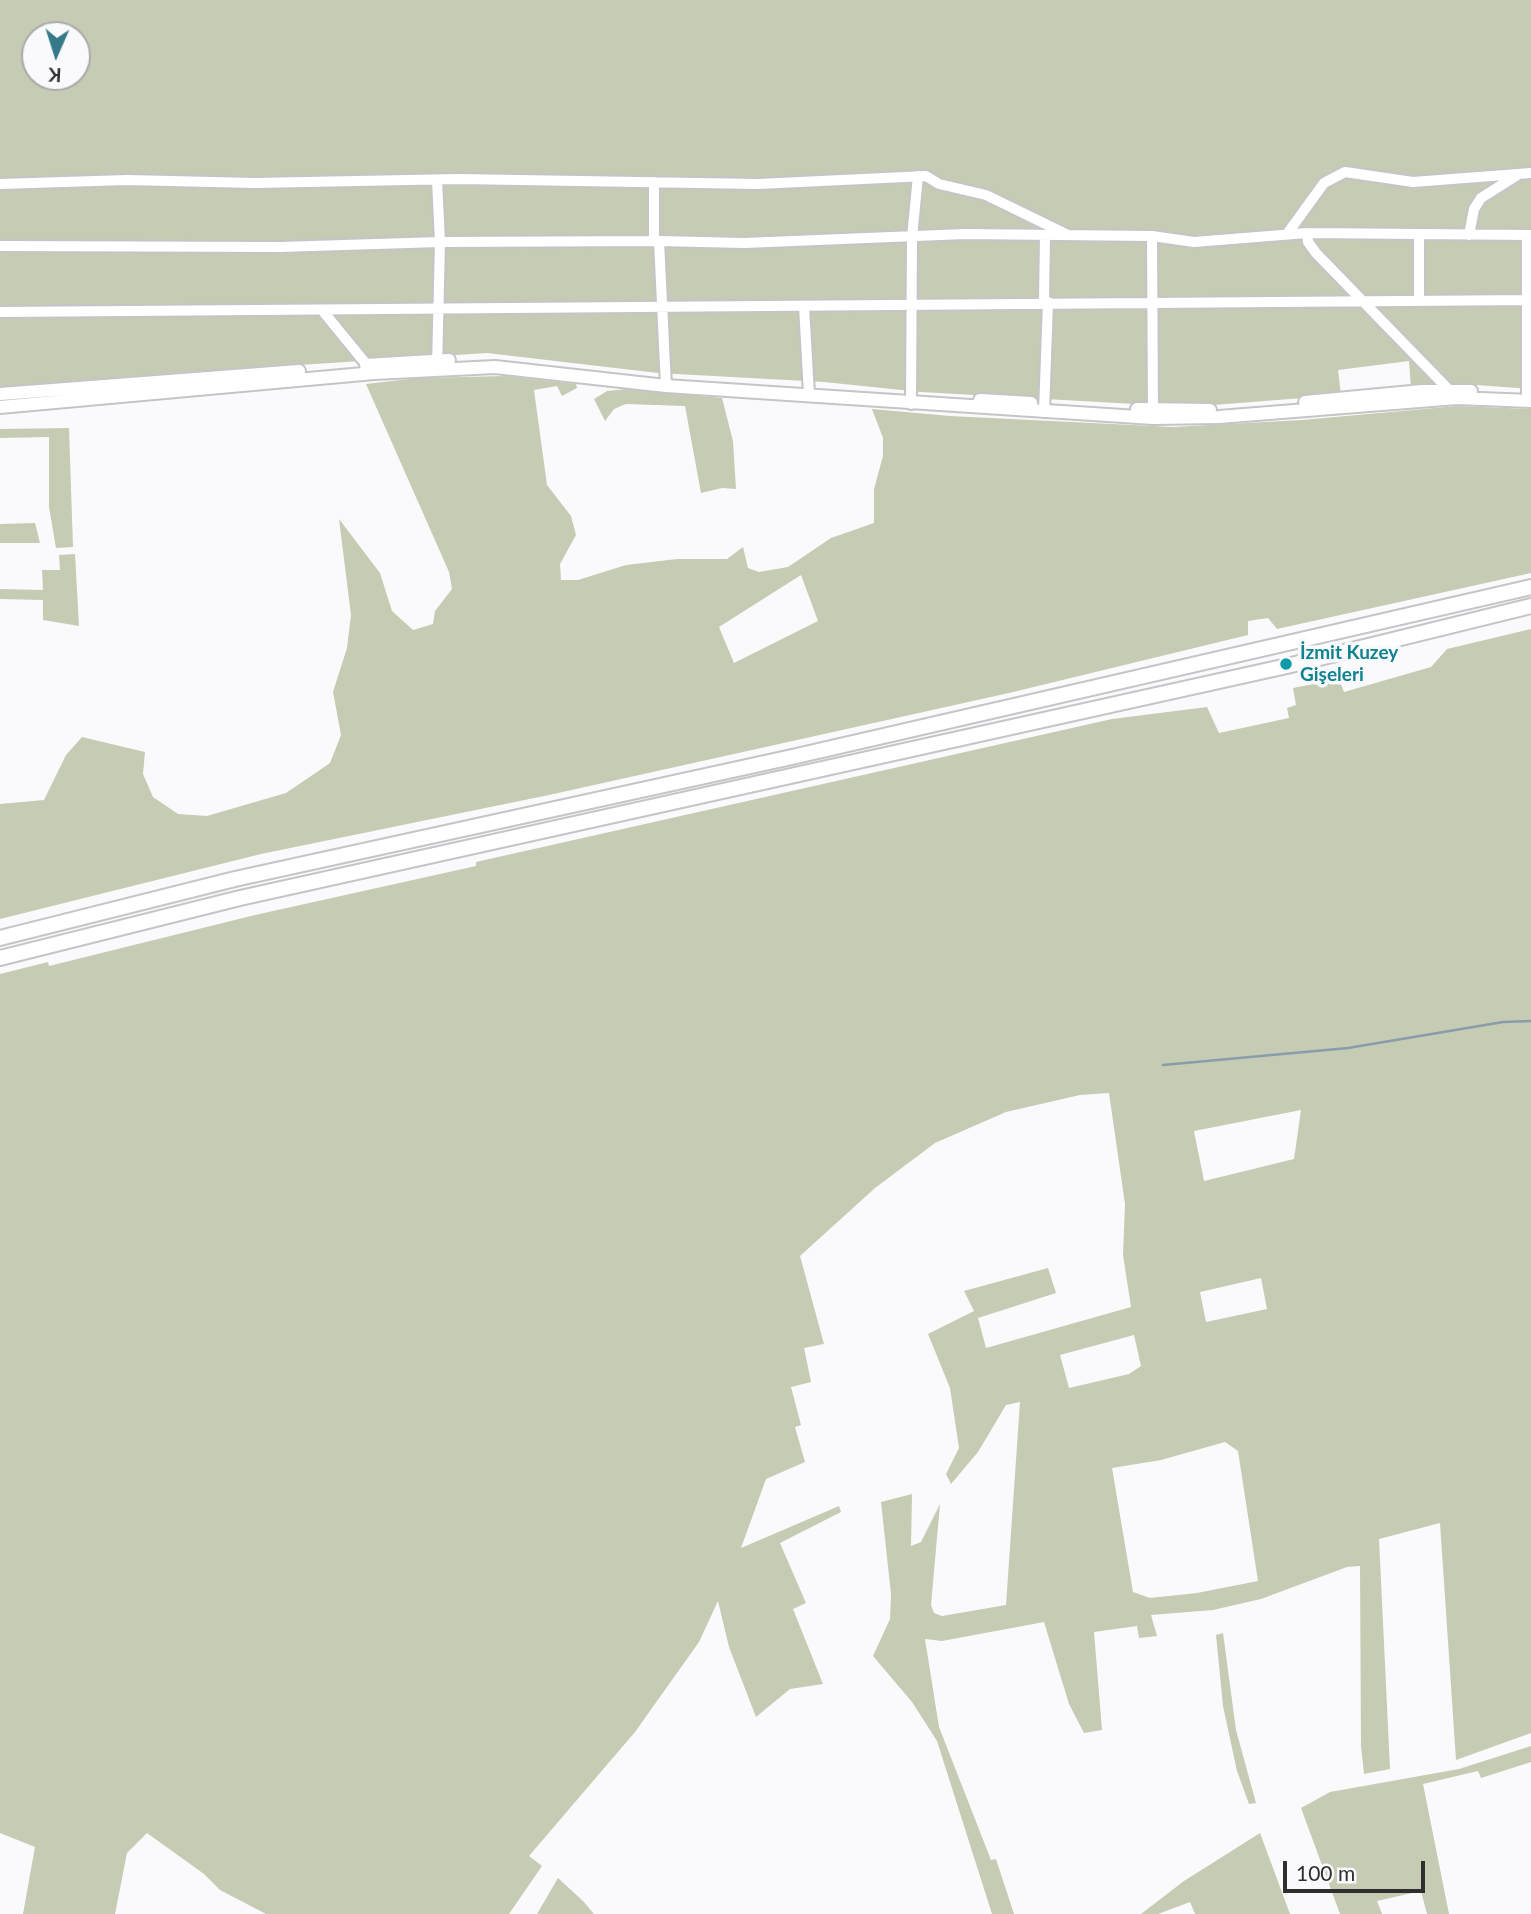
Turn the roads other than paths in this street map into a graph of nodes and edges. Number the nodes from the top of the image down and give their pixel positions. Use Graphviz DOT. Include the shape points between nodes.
graph roads {
  1 [pos="1526,173"];
  2 [pos="918,176"];
  3 [pos="437,180"];
  4 [pos="654,182"];
  5 [pos="0,184"];
  6 [pos="1307,233"];
  7 [pos="1287,234"];
  8 [pos="1045,235"];
  9 [pos="1069,235"];
  10 [pos="1419,235"];
  11 [pos="1469,235"];
  12 [pos="1529,235"];
  13 [pos="1153,236"];
  14 [pos="912,237"];
  15 [pos="657,241"];
  16 [pos="440,242"];
  17 [pos="0,246"];
  18 [pos="1529,300"];
  19 [pos="1363,301"];
  20 [pos="1419,301"];
  21 [pos="1046,302"];
  22 [pos="1154,302"];
  23 [pos="914,304"];
  24 [pos="664,306"];
  25 [pos="804,306"];
  26 [pos="439,307"];
  27 [pos="322,310"];
  28 [pos="0,312"];
  29 [pos="437,364"];
  30 [pos="371,369"];
  31 [pos="665,382"];
  32 [pos="809,391"];
  33 [pos="0,394"];
  34 [pos="1452,394"];
  35 [pos="1529,397"];
  36 [pos="911,400"];
  37 [pos="0,407"];
  38 [pos="1044,408"];
  39 [pos="1153,414"];
  40 [pos="1531,587"];
  41 [pos="1531,606"];
  42 [pos="0,938"];
  43 [pos="0,958"];
  1 -- 7 [label="street" via="1413,182 1345,172 1324,183"];
  1 -- 11 [label="street" via="1481,198"];
  2 -- 4 [label="street" via="758,184"];
  2 -- 9 [label="street" via="986,195"];
  2 -- 14 [label="street"];
  3 -- 4 [label="street"];
  3 -- 5 [label="street"];
  3 -- 16 [label="street"];
  4 -- 15 [label="street"];
  6 -- 7 [label="street"];
  6 -- 10 [label="street"];
  6 -- 19 [label="street" via="1317,253"];
  7 -- 13 [label="street" via="1194,242"];
  8 -- 9 [label="street"];
  8 -- 14 [label="street"];
  8 -- 21 [label="street"];
  9 -- 13 [label="street"];
  10 -- 11 [label="street"];
  10 -- 20 [label="street"];
  11 -- 12 [label="street"];
  12 -- 18 [label="street"];
  13 -- 22 [label="street"];
  14 -- 15 [label="street"];
  14 -- 23 [label="street"];
  15 -- 16 [label="street"];
  15 -- 24 [label="street"];
  16 -- 17 [label="street" via="280,247"];
  16 -- 26 [label="street"];
  18 -- 20 [label="street"];
  18 -- 35 [label="street"];
  19 -- 20 [label="street"];
  19 -- 22 [label="street"];
  19 -- 34 [label="street"];
  21 -- 22 [label="street"];
  21 -- 23 [label="street"];
  21 -- 38 [label="street"];
  22 -- 39 [label="street"];
  23 -- 25 [label="street"];
  23 -- 36 [label="street"];
  24 -- 25 [label="street"];
  24 -- 26 [label="street"];
  24 -- 31 [label="street"];
  25 -- 32 [label="street"];
  26 -- 27 [label="street"];
  26 -- 29 [label="street"];
  27 -- 28 [label="street"];
  27 -- 30 [label="street"];
  29 -- 30 [label="main road"];
  29 -- 31 [label="main road"];
  30 -- 33 [label="main road"];
  30 -- 37 [label="main road"];
  31 -- 32 [label="main road"];
  32 -- 36 [label="main road"];
  34 -- 35 [label="main road"];
  34 -- 39 [label="main road" via="1219,417"];
  36 -- 38 [label="main road"];
  38 -- 39 [label="main road"];
  40 -- 42 [label="highway" via="235,879"];
  41 -- 43 [label="highway" via="1287,667 240,898"];
}
